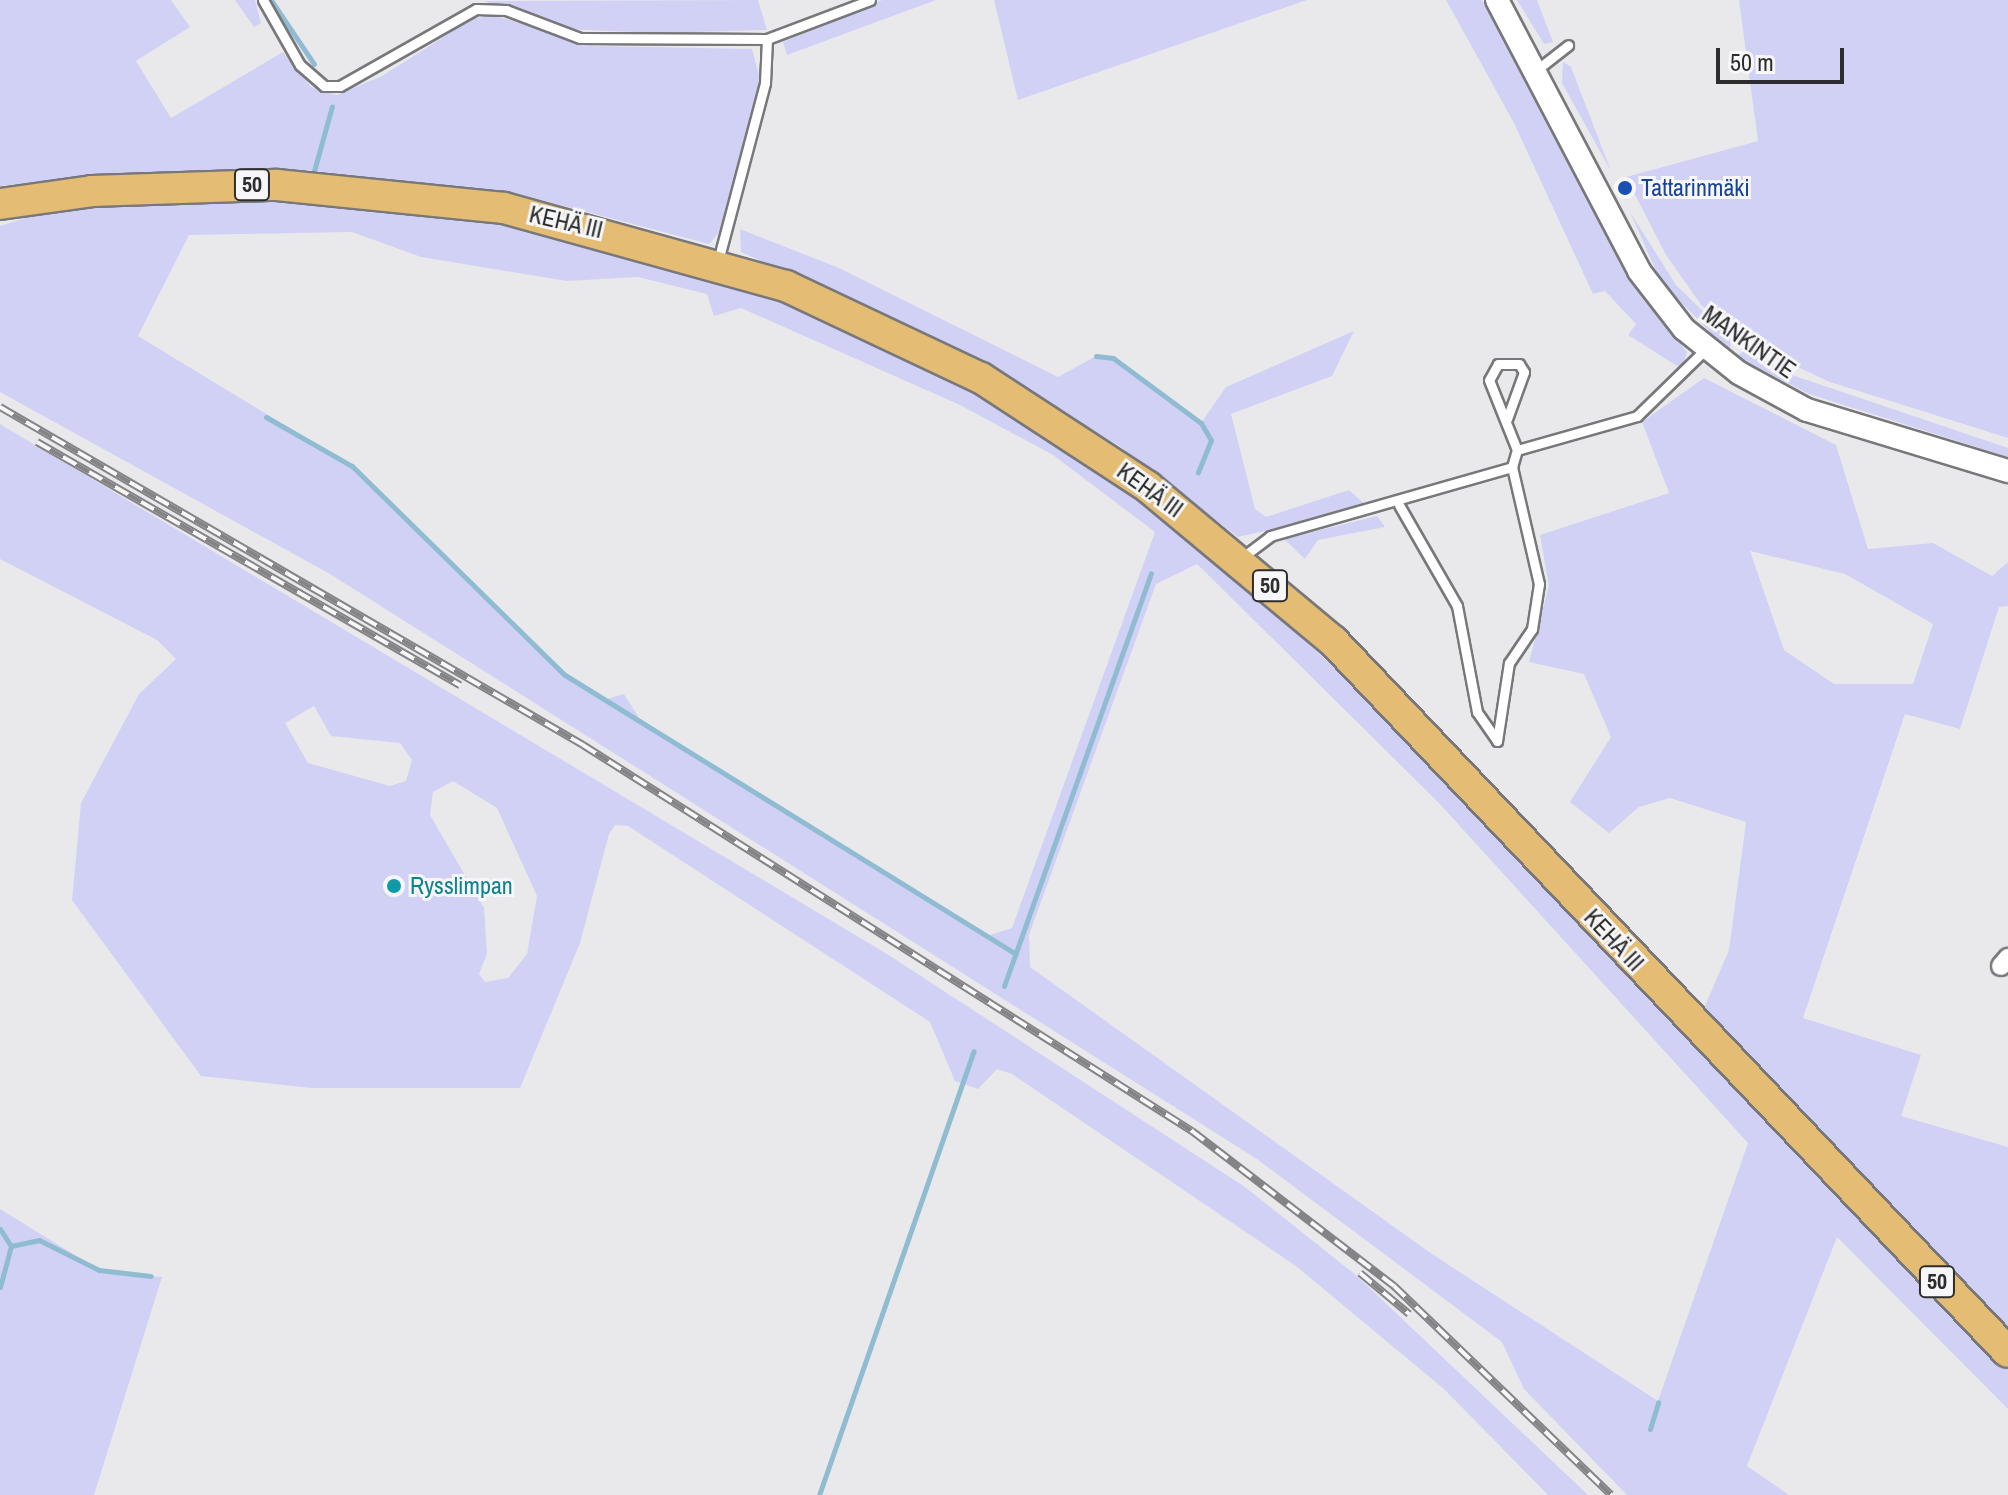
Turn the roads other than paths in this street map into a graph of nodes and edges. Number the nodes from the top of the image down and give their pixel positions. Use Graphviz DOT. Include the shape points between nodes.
graph roads {
  1 [pos="263,0"];
  2 [pos="870,0"];
  3 [pos="1497,0"];
  4 [pos="767,39"];
  5 [pos="1568,45"];
  6 [pos="1539,68"];
  7 [pos="0,204"];
  8 [pos="718,263"];
  9 [pos="1706,349"];
  10 [pos="1507,419"];
  11 [pos="1517,450"];
  12 [pos="1512,467"];
  13 [pos="2008,471"];
  14 [pos="1399,505"];
  15 [pos="1240,559"];
  16 [pos="2008,1352"];
  1 -- 4 [label="lane" via="300,65 324,86 354,81 476,9 506,10 580,38"];
  2 -- 4 [label="lane"];
  3 -- 6 [label="street, MANKINTIE"];
  4 -- 8 [label="lane" via="765,83"];
  5 -- 6 [label="lane"];
  6 -- 9 [label="street, MANKINTIE" via="1639,271"];
  7 -- 8 [label="highway, KEHÄ III / 50" via="188,185 352,188 504,208"];
  8 -- 15 [label="highway, KEHÄ III / 50" via="849,312 981,378 1148,487"];
  9 -- 11 [label="lane" via="1637,416"];
  9 -- 13 [label="street, MANKINTIE" via="1807,410"];
  10 -- 10 [label="lane" via="1489,380 1491,369 1510,361 1519,364 1525,382"];
  10 -- 11 [label="lane"];
  11 -- 12 [label="lane"];
  12 -- 14 [label="lane"];
  12 -- 14 [label="lane" via="1539,584 1532,629 1509,663 1497,741 1477,712 1457,606"];
  14 -- 15 [label="lane" via="1270,536"];
  15 -- 16 [label="highway, KEHÄ III / 50" via="1333,641"];
}
